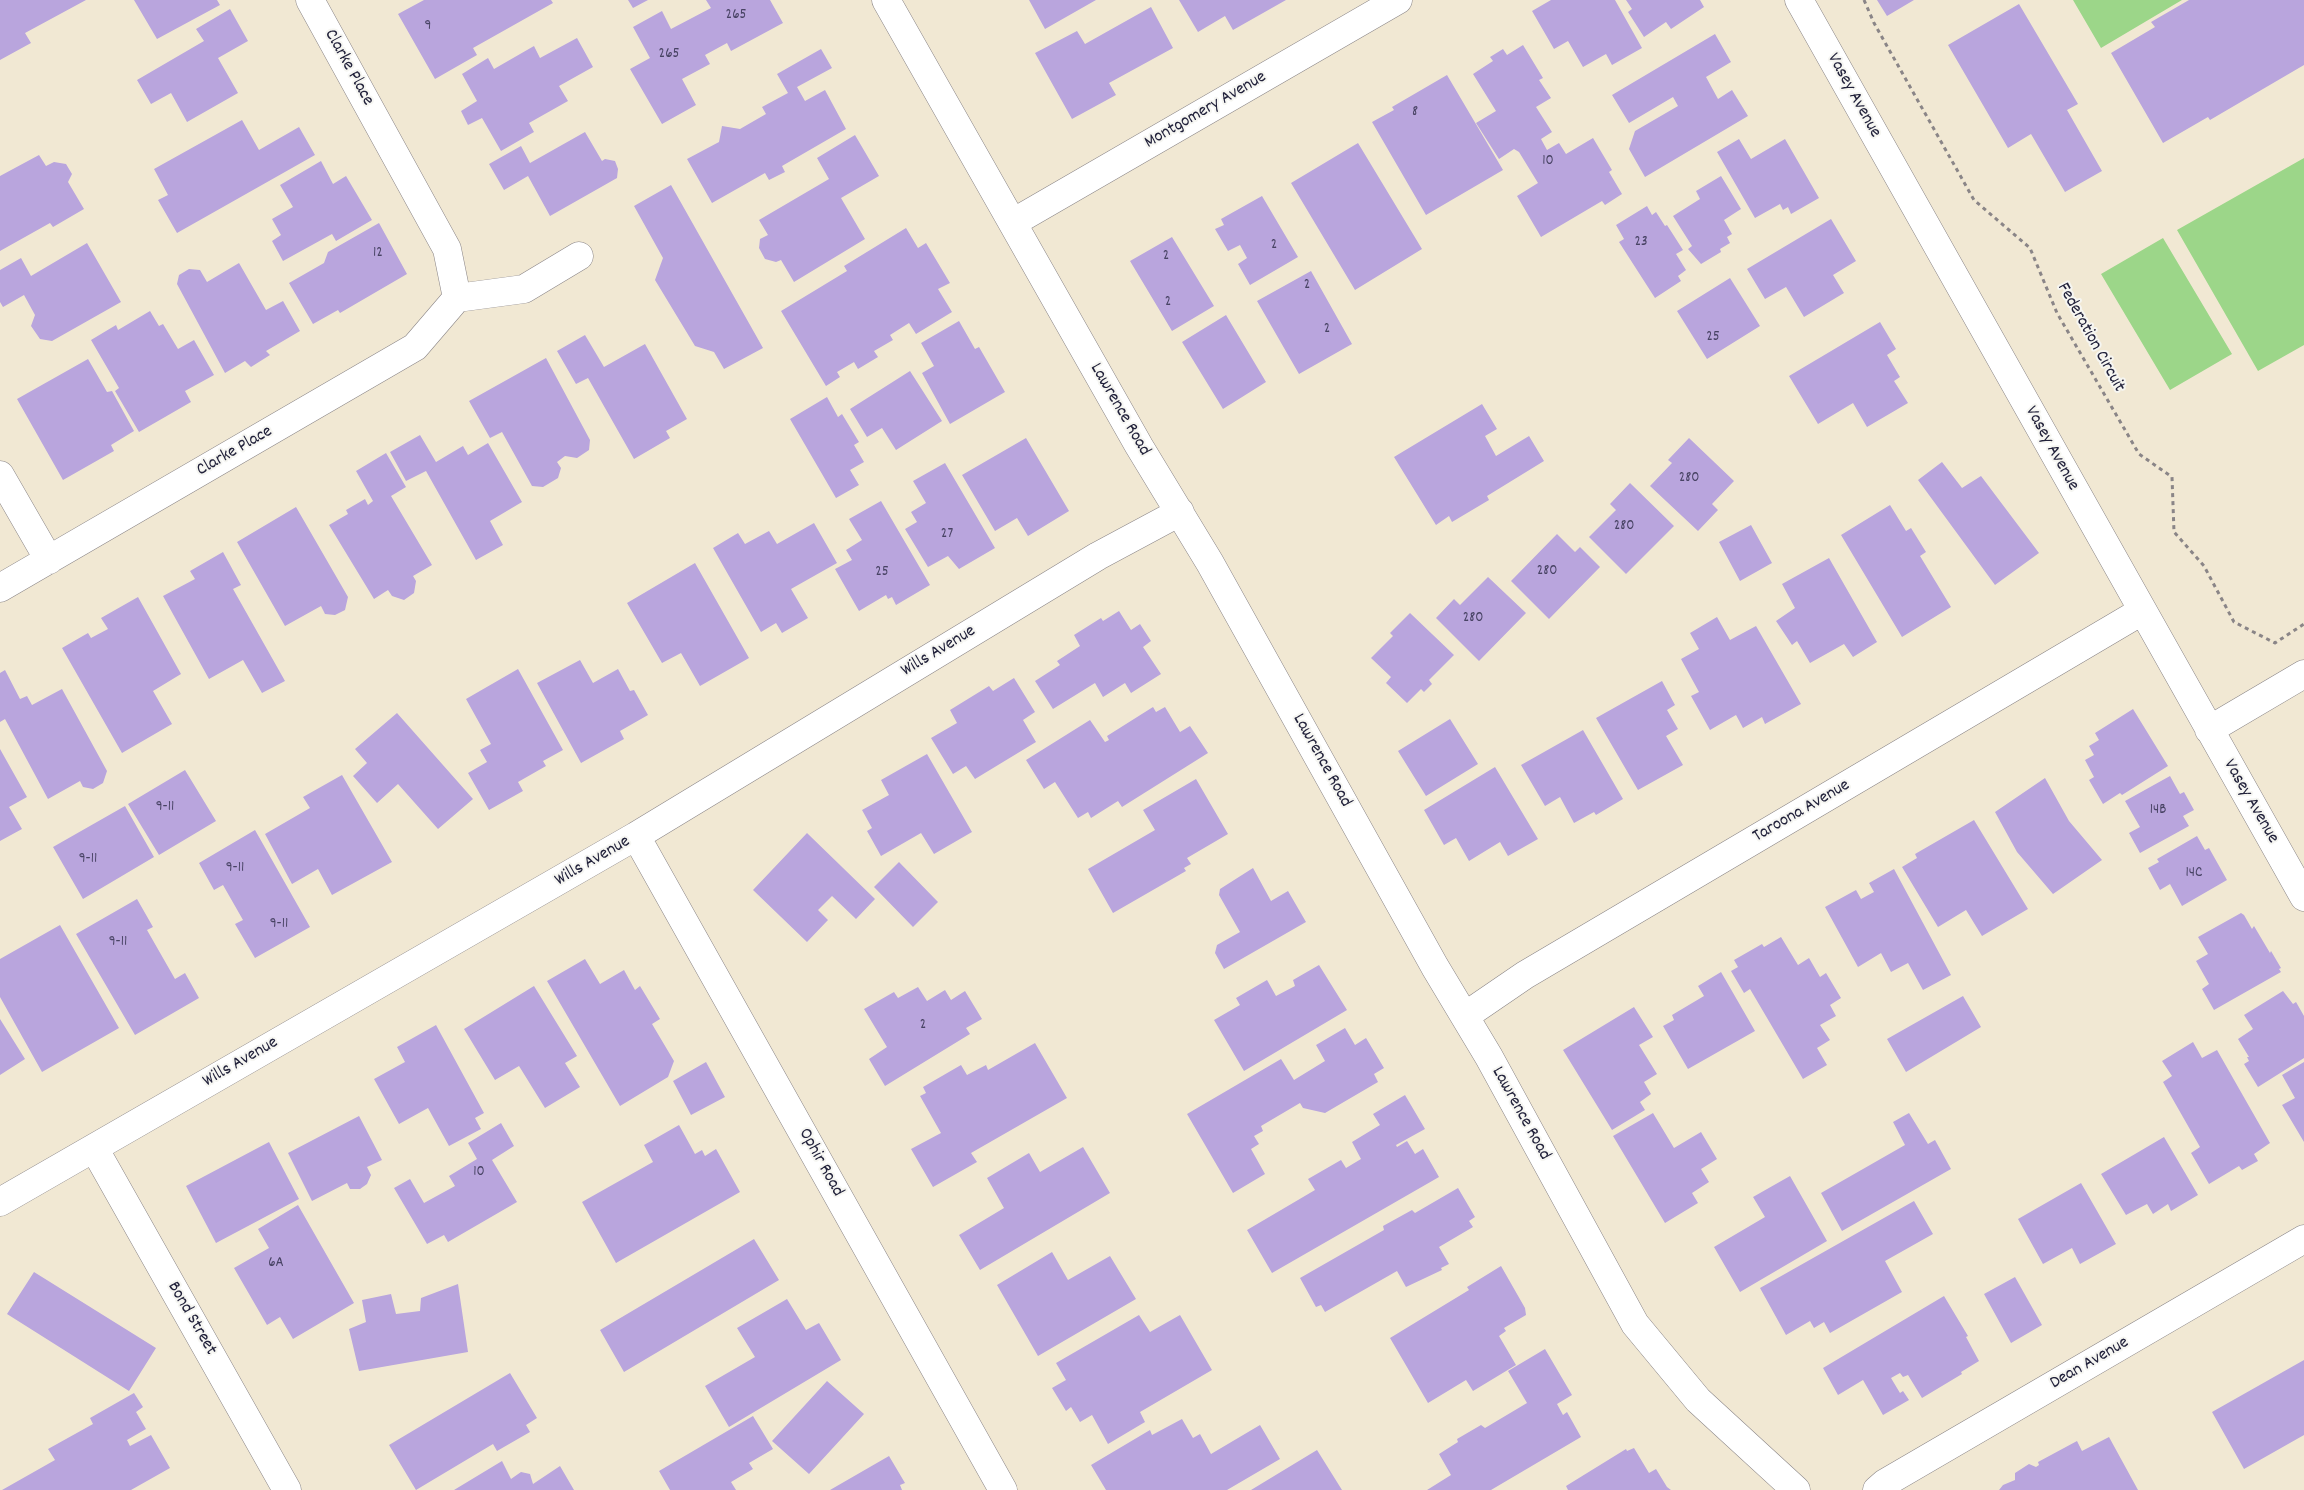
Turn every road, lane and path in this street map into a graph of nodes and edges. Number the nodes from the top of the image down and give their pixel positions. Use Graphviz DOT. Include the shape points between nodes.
graph roads {
  1 [pos="310,0"];
  2 [pos="886,0"];
  3 [pos="1398,0"];
  4 [pos="1799,0"];
  5 [pos="1864,0"];
  6 [pos="1014,222"];
  7 [pos="579,256"];
  8 [pos="457,298"];
  9 [pos="0,474"];
  10 [pos="1180,512"];
  11 [pos="49,560"];
  12 [pos="0,588"];
  13 [pos="2142,611"];
  14 [pos="2304,624"];
  15 [pos="2304,674"];
  16 [pos="2209,730"];
  17 [pos="636,836"];
  18 [pos="2304,897"];
  19 [pos="1465,1016"];
  20 [pos="94,1148"];
  21 [pos="0,1202"];
  22 [pos="2304,1239"];
  23 [pos="288,1490"];
  24 [pos="1003,1490"];
  25 [pos="1796,1490"];
  26 [pos="1877,1490"];
  1 -- 8 [label="street, Clarke Place" via="447,249"];
  2 -- 6 [label="street, Lawrence Road"];
  3 -- 6 [label="street, Montgomery Avenue"];
  4 -- 13 [label="street, Vasey Avenue"];
  5 -- 14 [label="path, Federation Circuit" via="1974,200 2030,248 2057,313 2139,454 2172,477 2174,532 2204,566 2234,622 2275,644"];
  6 -- 10 [label="street, Lawrence Road" via="1139,446"];
  7 -- 8 [label="street" via="524,289"];
  8 -- 11 [label="street, Clarke Place" via="415,347"];
  9 -- 11 [label="street"];
  10 -- 17 [label="street, Wills Avenue" via="1098,556"];
  10 -- 19 [label="street, Lawrence Road"];
  11 -- 12 [label="street, Clarke Place"];
  13 -- 16 [label="street, Vasey Avenue"];
  13 -- 19 [label="street, Taroona Avenue" via="1526,975"];
  15 -- 16 [label="street"];
  16 -- 18 [label="street, Vasey Avenue"];
  17 -- 20 [label="street, Wills Avenue"];
  17 -- 24 [label="street, Ophir Road"];
  19 -- 25 [label="street, Lawrence Road" via="1635,1324 1698,1400"];
  20 -- 21 [label="street, Wills Avenue"];
  20 -- 23 [label="street, Bond Street"];
  22 -- 26 [label="street, Dean Avenue"];
}
